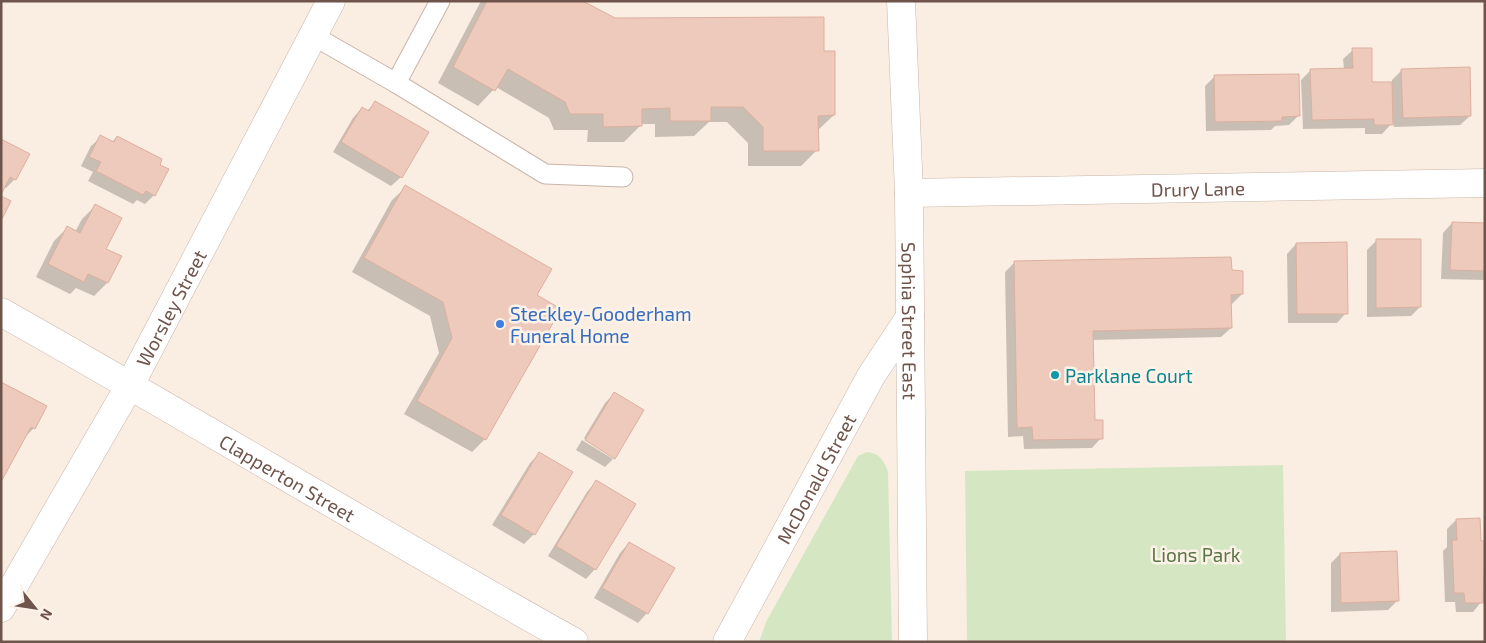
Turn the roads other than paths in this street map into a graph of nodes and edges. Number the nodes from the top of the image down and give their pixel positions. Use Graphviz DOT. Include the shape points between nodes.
graph roads {
  1 [pos="331,1"];
  2 [pos="440,1"];
  3 [pos="901,1"];
  4 [pos="312,35"];
  5 [pos="396,83"];
  6 [pos="623,177"];
  7 [pos="1485,183"];
  8 [pos="910,193"];
  9 [pos="1,312"];
  10 [pos="910,317"];
  11 [pos="130,385"];
  12 [pos="1,608"];
  13 [pos="574,642"];
  14 [pos="727,642"];
  15 [pos="913,642"];
  1 -- 4 [label="street, Worsley Street"];
  2 -- 5 [label="lane"];
  3 -- 8 [label="street, Sophia Street East"];
  4 -- 5 [label="lane"];
  4 -- 11 [label="street, Worsley Street"];
  5 -- 6 [label="lane" via="545,174"];
  7 -- 8 [label="street, Drury Lane"];
  8 -- 10 [label="street, Sophia Street East"];
  9 -- 11 [label="street, Clapperton Street"];
  10 -- 14 [label="street, McDonald Street" via="871,376"];
  10 -- 15 [label="street, Sophia Street East"];
  11 -- 12 [label="street, Worsley Street"];
  11 -- 13 [label="street, Clapperton Street"];
}
